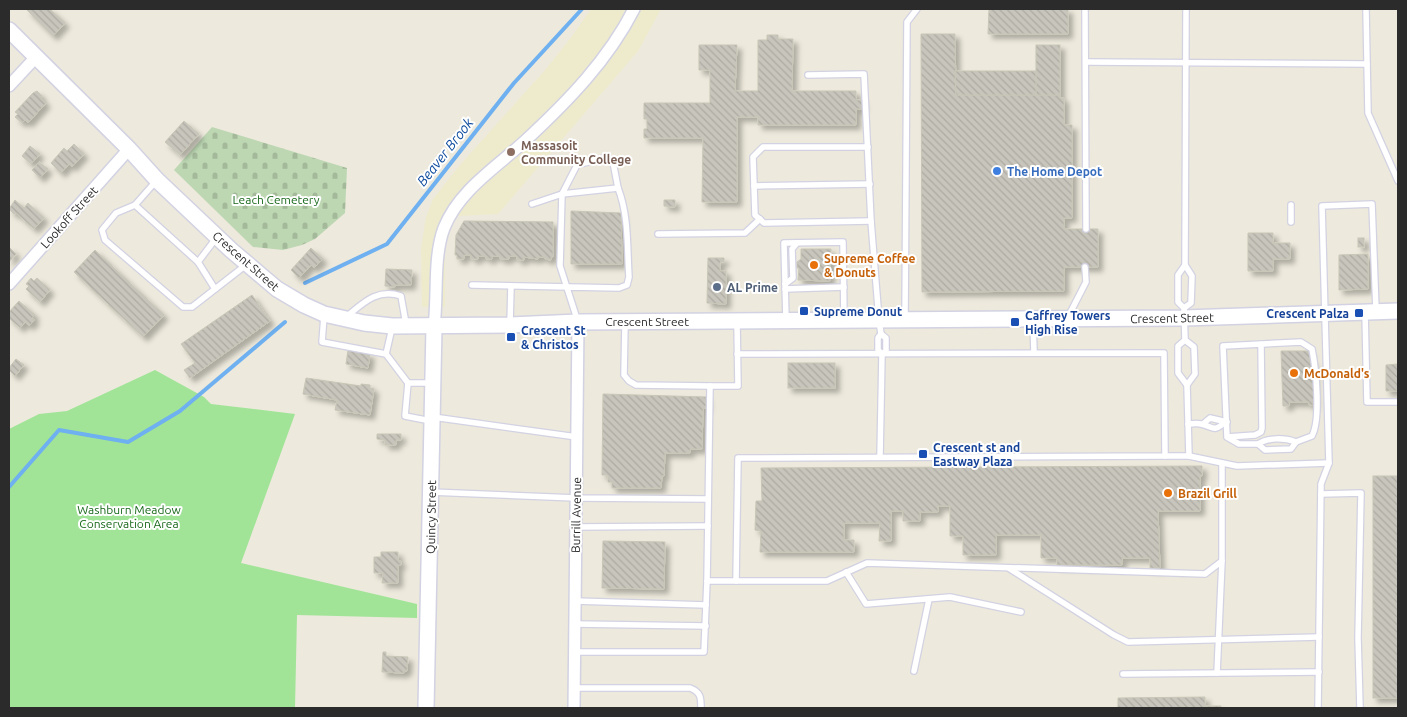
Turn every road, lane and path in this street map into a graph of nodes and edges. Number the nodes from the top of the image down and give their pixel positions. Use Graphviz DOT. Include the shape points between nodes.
graph roads {
  1 [pos="634,9"];
  2 [pos="917,9"];
  3 [pos="1085,9"];
  4 [pos="1186,9"];
  5 [pos="1366,9"];
  6 [pos="9,30"];
  7 [pos="36,57"];
  8 [pos="1086,62"];
  9 [pos="1186,64"];
  10 [pos="1367,64"];
  11 [pos="808,75"];
  12 [pos="9,86"];
  13 [pos="868,147"];
  14 [pos="129,149"];
  15 [pos="158,180"];
  16 [pos="1398,181"];
  17 [pos="870,184"];
  18 [pos="754,186"];
  19 [pos="618,188"];
  20 [pos="562,194"];
  21 [pos="532,204"];
  22 [pos="135,205"];
  23 [pos="1290,205"];
  24 [pos="760,219"];
  25 [pos="871,222"];
  26 [pos="1291,222"];
  27 [pos="1086,229"];
  28 [pos="658,234"];
  29 [pos="218,236"];
  30 [pos="797,243"];
  31 [pos="198,262"];
  32 [pos="247,264"];
  33 [pos="1185,265"];
  34 [pos="1085,267"];
  35 [pos="9,284"];
  36 [pos="472,285"];
  37 [pos="511,286"];
  38 [pos="785,286"];
  39 [pos="844,287"];
  40 [pos="566,288"];
  41 [pos="215,289"];
  42 [pos="1398,311"];
  43 [pos="1370,312"];
  44 [pos="1184,313"];
  45 [pos="324,314"];
  46 [pos="1325,314"];
  47 [pos="345,319"];
  48 [pos="1034,319"];
  49 [pos="1067,319"];
  50 [pos="737,320"];
  51 [pos="786,320"];
  52 [pos="844,320"];
  53 [pos="905,320"];
  54 [pos="625,321"];
  55 [pos="578,322"];
  56 [pos="510,325"];
  57 [pos="399,326"];
  58 [pos="434,326"];
  59 [pos="880,327"];
  60 [pos="1185,340"];
  61 [pos="1261,344"];
  62 [pos="1326,350"];
  63 [pos="1313,351"];
  64 [pos="386,354"];
  65 [pos="737,354"];
  66 [pos="882,354"];
  67 [pos="1034,354"];
  68 [pos="408,383"];
  69 [pos="432,383"];
  70 [pos="1187,385"];
  71 [pos="710,386"];
  72 [pos="1398,402"];
  73 [pos="433,419"];
  74 [pos="1226,422"];
  75 [pos="1188,424"];
  76 [pos="577,437"];
  77 [pos="1227,437"];
  78 [pos="1296,442"];
  79 [pos="1258,444"];
  80 [pos="1165,456"];
  81 [pos="1189,456"];
  82 [pos="880,457"];
  83 [pos="1222,463"];
  84 [pos="1329,463"];
  85 [pos="432,492"];
  86 [pos="1321,494"];
  87 [pos="576,498"];
  88 [pos="708,499"];
  89 [pos="708,526"];
  90 [pos="576,527"];
  91 [pos="1222,561"];
  92 [pos="1008,568"];
  93 [pos="846,572"];
  94 [pos="707,581"];
  95 [pos="736,582"];
  96 [pos="929,599"];
  97 [pos="575,601"];
  98 [pos="706,605"];
  99 [pos="1021,612"];
  100 [pos="575,624"];
  101 [pos="706,626"];
  102 [pos="1319,637"];
  103 [pos="1218,640"];
  104 [pos="575,652"];
  105 [pos="914,671"];
  106 [pos="1319,672"];
  107 [pos="1217,673"];
  108 [pos="1123,674"];
  109 [pos="574,688"];
  110 [pos="426,708"];
  111 [pos="574,708"];
  112 [pos="701,708"];
  113 [pos="1318,708"];
  114 [pos="1360,708"];
  1 -- 58 [label="street" via="592,73 525,140 470,188 452,212 439,253"];
  2 -- 53 [label="lane" via="907,22"];
  3 -- 8 [label="lane"];
  4 -- 9 [label="lane"];
  5 -- 10 [label="lane"];
  6 -- 7 [label="main road, Crescent Street"];
  7 -- 12 [label="street"];
  7 -- 14 [label="main road, Crescent Street"];
  8 -- 9 [label="lane"];
  8 -- 27 [label="lane"];
  9 -- 10 [label="lane"];
  9 -- 33 [label="lane"];
  10 -- 16 [label="lane" via="1368,113"];
  11 -- 13 [label="lane" via="864,74"];
  13 -- 17 [label="lane"];
  13 -- 18 [label="lane" via="763,147 754,157"];
  14 -- 15 [label="main road, Crescent Street"];
  14 -- 35 [label="street, Lookoff Street"];
  15 -- 22 [label="lane"];
  15 -- 29 [label="main road, Crescent Street"];
  17 -- 18 [label="lane"];
  17 -- 25 [label="lane"];
  18 -- 24 [label="lane" via="755,215"];
  19 -- 20 [label="lane"];
  19 -- 20 [label="lane" via="613,162 607,157 577,165"];
  19 -- 40 [label="lane" via="627,246 627,285 619,288"];
  20 -- 21 [label="lane"];
  20 -- 40 [label="lane" via="560,266"];
  22 -- 31 [label="lane"];
  22 -- 41 [label="lane" via="116,213 102,230 105,240 183,307 192,307"];
  23 -- 26 [label="lane"];
  24 -- 25 [label="lane" via="764,223"];
  24 -- 28 [label="lane" via="745,233"];
  25 -- 59 [label="lane"];
  29 -- 31 [label="lane"];
  29 -- 32 [label="main road, Crescent Street"];
  30 -- 38 [label="lane" via="792,249 792,278"];
  30 -- 38 [label="lane" via="784,244"];
  30 -- 39 [label="lane" via="843,242"];
  31 -- 41 [label="lane"];
  32 -- 41 [label="lane"];
  32 -- 45 [label="main road, Crescent Street" via="277,289"];
  33 -- 44 [label="lane" via="1178,275 1178,302"];
  33 -- 44 [label="lane" via="1192,276 1191,304"];
  34 -- 49 [label="lane" via="1086,282"];
  36 -- 37 [label="lane"];
  37 -- 40 [label="lane"];
  37 -- 56 [label="lane"];
  38 -- 39 [label="lane"];
  38 -- 51 [label="lane"];
  39 -- 52 [label="lane"];
  40 -- 55 [label="lane"];
  42 -- 43 [label="main road, Crescent Street"];
  43 -- 46 [label="main road, Crescent Street"];
  43 -- 46 [label="lane" via="1372,204 1322,206"];
  43 -- 72 [label="lane" via="1367,402"];
  44 -- 46 [label="main road, Crescent Street"];
  44 -- 49 [label="main road, Crescent Street"];
  44 -- 60 [label="lane"];
  45 -- 47 [label="main road, Crescent Street"];
  45 -- 64 [label="lane" via="322,342"];
  46 -- 62 [label="lane"];
  47 -- 57 [label="main road, Crescent Street"];
  47 -- 57 [label="lane" via="370,297 394,294 401,296"];
  48 -- 49 [label="main road, Crescent Street"];
  48 -- 53 [label="main road, Crescent Street"];
  48 -- 67 [label="lane"];
  50 -- 51 [label="main road, Crescent Street"];
  50 -- 54 [label="main road, Crescent Street"];
  50 -- 65 [label="lane"];
  51 -- 52 [label="main road, Crescent Street"];
  52 -- 59 [label="main road, Crescent Street"];
  53 -- 59 [label="main road, Crescent Street"];
  54 -- 55 [label="main road, Crescent Street"];
  54 -- 71 [label="lane" via="624,375 629,381 636,385"];
  55 -- 56 [label="main road, Crescent Street"];
  55 -- 76 [label="street, Burrill Avenue"];
  56 -- 58 [label="main road, Crescent Street"];
  57 -- 58 [label="main road, Crescent Street"];
  57 -- 64 [label="lane"];
  58 -- 69 [label="main road, Quincy Street"];
  59 -- 66 [label="lane" via="878,350"];
  60 -- 70 [label="lane" via="1178,346 1178,373"];
  60 -- 70 [label="lane" via="1194,347 1195,374"];
  61 -- 63 [label="lane" via="1301,342"];
  61 -- 74 [label="lane" via="1223,346"];
  61 -- 77 [label="lane" via="1261,432"];
  62 -- 63 [label="lane"];
  62 -- 84 [label="lane"];
  63 -- 78 [label="lane" via="1316,429 1312,436"];
  64 -- 68 [label="lane"];
  65 -- 66 [label="lane"];
  65 -- 71 [label="lane" via="738,386"];
  66 -- 67 [label="lane"];
  66 -- 82 [label="lane"];
  67 -- 80 [label="lane" via="1164,353"];
  68 -- 69 [label="lane"];
  68 -- 73 [label="lane" via="405,416"];
  69 -- 73 [label="main road, Quincy Street"];
  70 -- 75 [label="lane"];
  71 -- 88 [label="lane"];
  73 -- 76 [label="lane"];
  73 -- 85 [label="main road, Quincy Street"];
  74 -- 75 [label="lane" via="1210,418 1203,424"];
  74 -- 77 [label="lane"];
  75 -- 81 [label="lane"];
  76 -- 87 [label="street, Burrill Avenue"];
  77 -- 79 [label="lane" via="1239,444"];
  78 -- 79 [label="lane" via="1288,439"];
  78 -- 79 [label="lane" via="1290,448 1265,450"];
  80 -- 81 [label="lane"];
  80 -- 82 [label="lane"];
  81 -- 83 [label="lane"];
  82 -- 95 [label="lane" via="738,458"];
  83 -- 84 [label="lane" via="1237,466"];
  83 -- 91 [label="lane"];
  84 -- 86 [label="lane"];
  85 -- 87 [label="lane"];
  85 -- 110 [label="main road, Quincy Street"];
  86 -- 102 [label="lane"];
  86 -- 114 [label="lane" via="1361,493"];
  87 -- 88 [label="lane"];
  87 -- 90 [label="street, Burrill Avenue"];
  88 -- 89 [label="lane"];
  89 -- 90 [label="lane"];
  89 -- 94 [label="lane"];
  90 -- 97 [label="street, Burrill Avenue"];
  91 -- 92 [label="lane" via="1204,574"];
  91 -- 103 [label="lane"];
  92 -- 93 [label="lane" via="867,563"];
  92 -- 103 [label="lane" via="1128,642"];
  93 -- 95 [label="lane" via="827,581"];
  93 -- 96 [label="lane" via="866,604"];
  94 -- 95 [label="lane"];
  94 -- 98 [label="lane"];
  96 -- 99 [label="lane" via="950,598"];
  96 -- 105 [label="lane"];
  97 -- 98 [label="lane"];
  97 -- 100 [label="street, Burrill Avenue"];
  98 -- 101 [label="lane"];
  100 -- 101 [label="lane"];
  100 -- 104 [label="street, Burrill Avenue"];
  101 -- 104 [label="lane" via="704,652"];
  102 -- 103 [label="lane"];
  102 -- 106 [label="lane"];
  103 -- 107 [label="lane"];
  104 -- 109 [label="street, Burrill Avenue"];
  106 -- 107 [label="lane"];
  106 -- 113 [label="lane"];
  107 -- 108 [label="lane"];
  109 -- 111 [label="street, Burrill Avenue"];
  109 -- 112 [label="lane" via="690,688 701,696"];
}
